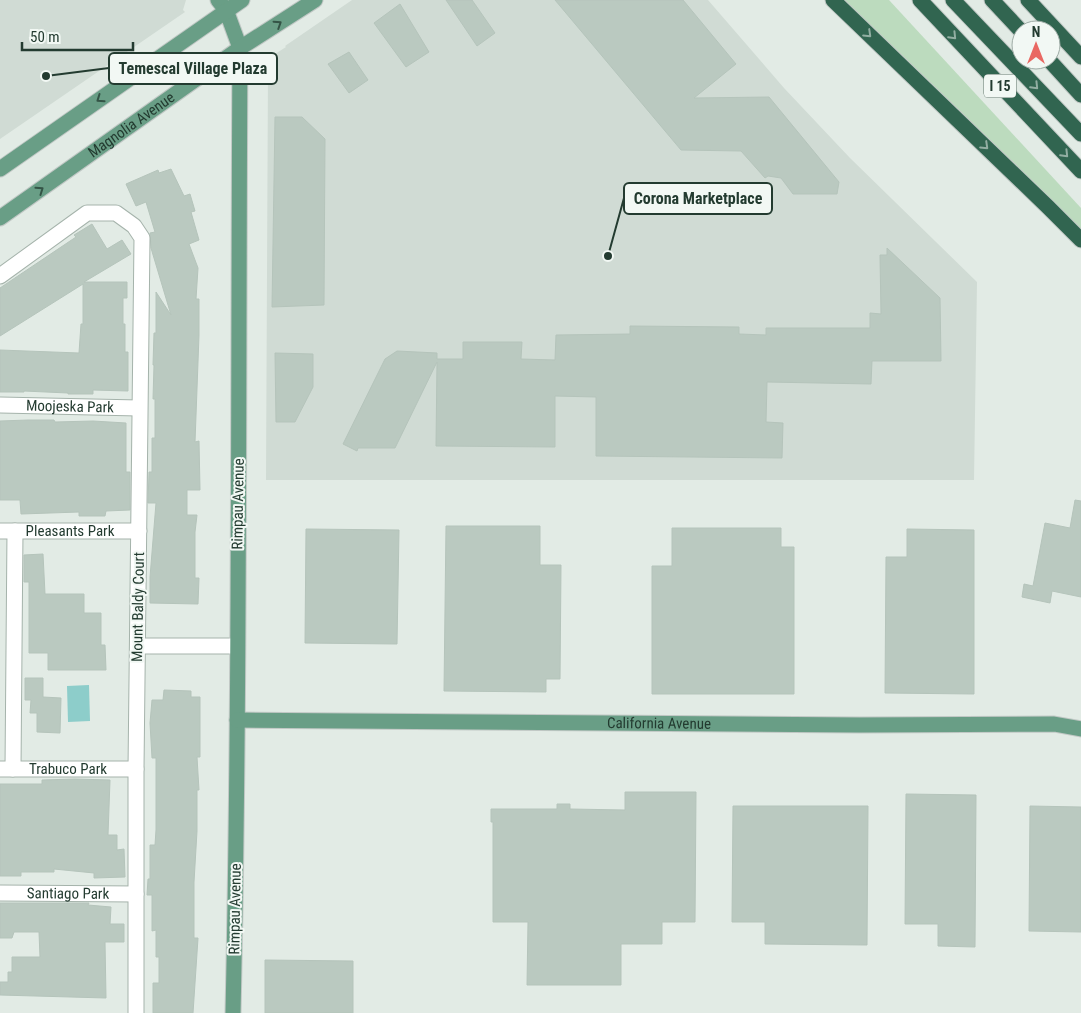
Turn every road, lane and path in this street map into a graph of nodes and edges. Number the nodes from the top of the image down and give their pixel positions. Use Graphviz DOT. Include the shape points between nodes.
graph roads {
  1 [pos="242,0"];
  2 [pos="315,0"];
  3 [pos="833,0"];
  4 [pos="920,0"];
  5 [pos="953,0"];
  6 [pos="992,0"];
  7 [pos="1028,0"];
  8 [pos="222,5"];
  9 [pos="1011,20"];
  10 [pos="240,48"];
  11 [pos="1081,57"];
  12 [pos="1058,70"];
  13 [pos="1081,95"];
  14 [pos="1081,134"];
  15 [pos="0,169"];
  16 [pos="1081,171"];
  17 [pos="0,218"];
  18 [pos="1081,240"];
  19 [pos="0,276"];
  20 [pos="0,405"];
  21 [pos="139,408"];
  22 [pos="8,531"];
  23 [pos="139,531"];
  24 [pos="138,646"];
  25 [pos="237,646"];
  26 [pos="6,648"];
  27 [pos="238,720"];
  28 [pos="1081,729"];
  29 [pos="6,769"];
  30 [pos="136,769"];
  31 [pos="0,893"];
  32 [pos="136,894"];
  33 [pos="136,1013"];
  34 [pos="234,1013"];
  1 -- 8 [label="main road"];
  10 -- 2 [label="main road, Magnolia Avenue, one-way"];
  3 -- 18 [label="highway, one-way"];
  4 -- 16 [label="highway, I 15, one-way"];
  5 -- 14 [label="highway, one-way"];
  6 -- 9 [label="highway"];
  7 -- 11 [label="highway"];
  8 -- 10 [label="main road, Rimpau Avenue"];
  8 -- 15 [label="main road, one-way"];
  17 -- 10 [label="main road, Magnolia Avenue, one-way"];
  10 -- 25 [label="main road, Rimpau Avenue"];
  12 -- 13 [label="highway"];
  19 -- 21 [label="street, Mount Baldy Court" via="87,213 116,213 134,226 142,238"];
  20 -- 21 [label="street, Moojeska Park"];
  21 -- 23 [label="street, Mount Baldy Court"];
  22 -- 23 [label="street, Pleasants Park"];
  22 -- 26 [label="street"];
  23 -- 24 [label="street, Mount Baldy Court"];
  24 -- 25 [label="street"];
  24 -- 30 [label="street, Mount Baldy Court"];
  25 -- 27 [label="main road, Rimpau Avenue"];
  26 -- 29 [label="street"];
  27 -- 28 [label="main road, California Avenue" via="1054,724"];
  27 -- 34 [label="main road, Rimpau Avenue"];
  29 -- 30 [label="street, Trabuco Park"];
  30 -- 32 [label="street, Mount Baldy Court"];
  31 -- 32 [label="street, Santiago Park"];
  32 -- 33 [label="street, Mount Baldy Court"];
}
